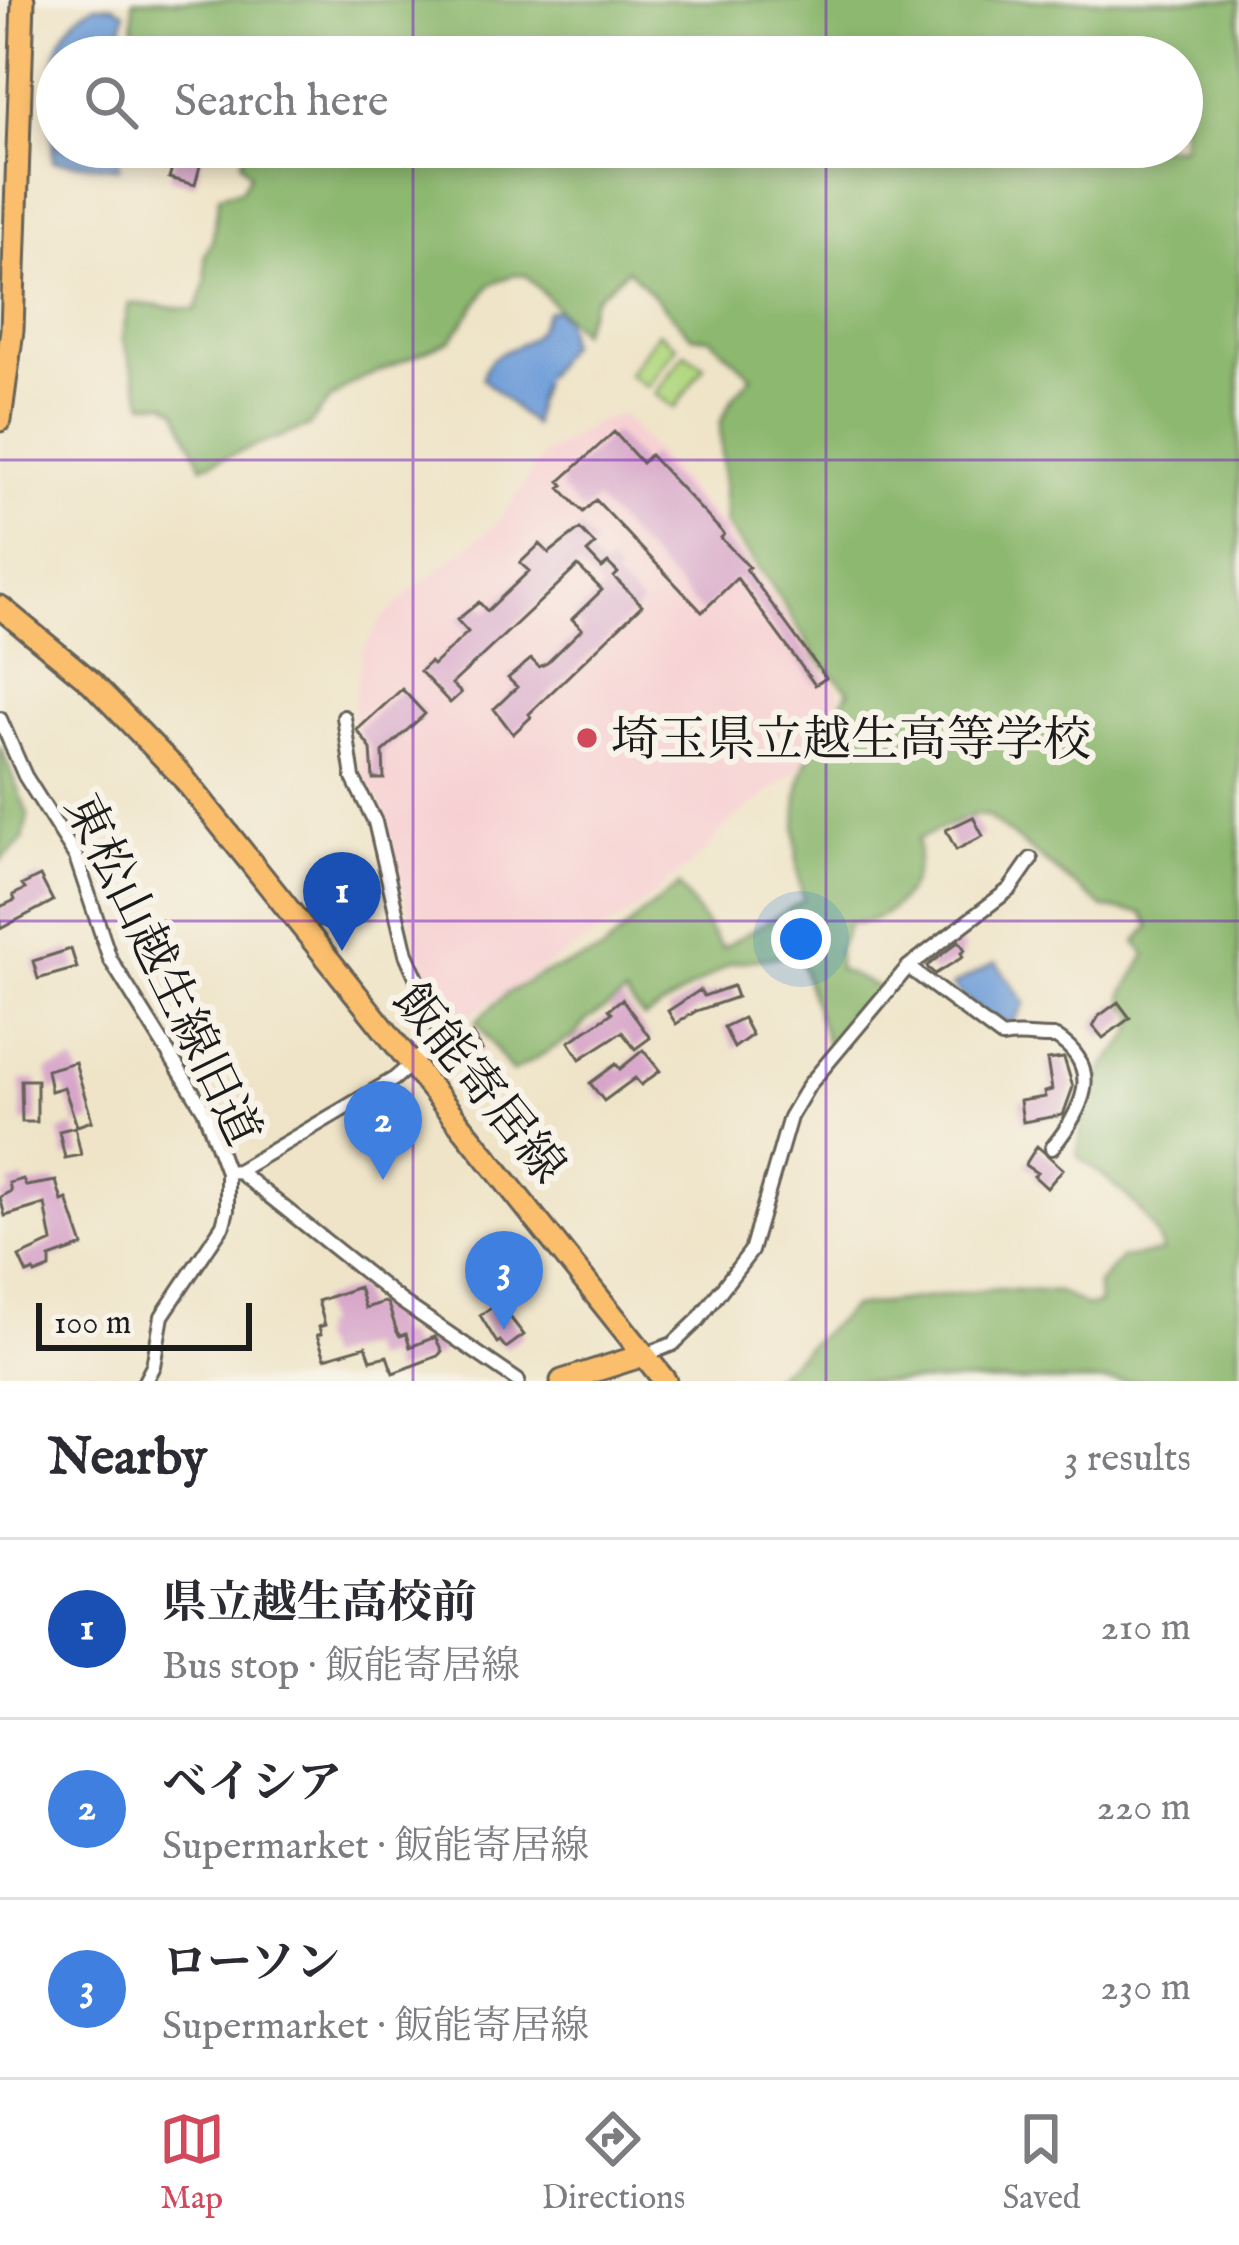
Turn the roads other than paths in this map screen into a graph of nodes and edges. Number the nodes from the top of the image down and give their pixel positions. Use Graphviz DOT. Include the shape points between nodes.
graph roads {
  1 [pos="23,0"];
  2 [pos="0,420"];
  3 [pos="0,607"];
  4 [pos="344,717"];
  5 [pos="0,719"];
  6 [pos="1031,859"];
  7 [pos="908,967"];
  8 [pos="412,1064"];
  9 [pos="1052,1148"];
  10 [pos="233,1172"];
  11 [pos="644,1355"];
  12 [pos="659,1379"];
  13 [pos="145,1381"];
  14 [pos="518,1381"];
  15 [pos="562,1381"];
  1 -- 2 [label="main road" via="12,330"];
  3 -- 8 [label="main road, 飯能寄居線" via="152,742"];
  4 -- 8 [label="street" via="353,778 375,822 406,954 440,1034"];
  5 -- 10 [label="street, 東松山越生線旧道" via="76,857 110,959"];
  6 -- 7 [label="street" via="1010,889"];
  7 -- 9 [label="street" via="1002,1037 1056,1036 1073,1051 1085,1095"];
  7 -- 11 [label="street" via="800,1098 751,1251 698,1320 673,1344"];
  8 -- 10 [label="street"];
  8 -- 11 [label="main road, 飯能寄居線"];
  10 -- 13 [label="street, 東松山越生線旧道" via="223,1225 162,1316"];
  10 -- 14 [label="street"];
  11 -- 12 [label="main road, 飯能寄居線"];
  11 -- 15 [label="main road"];
}
